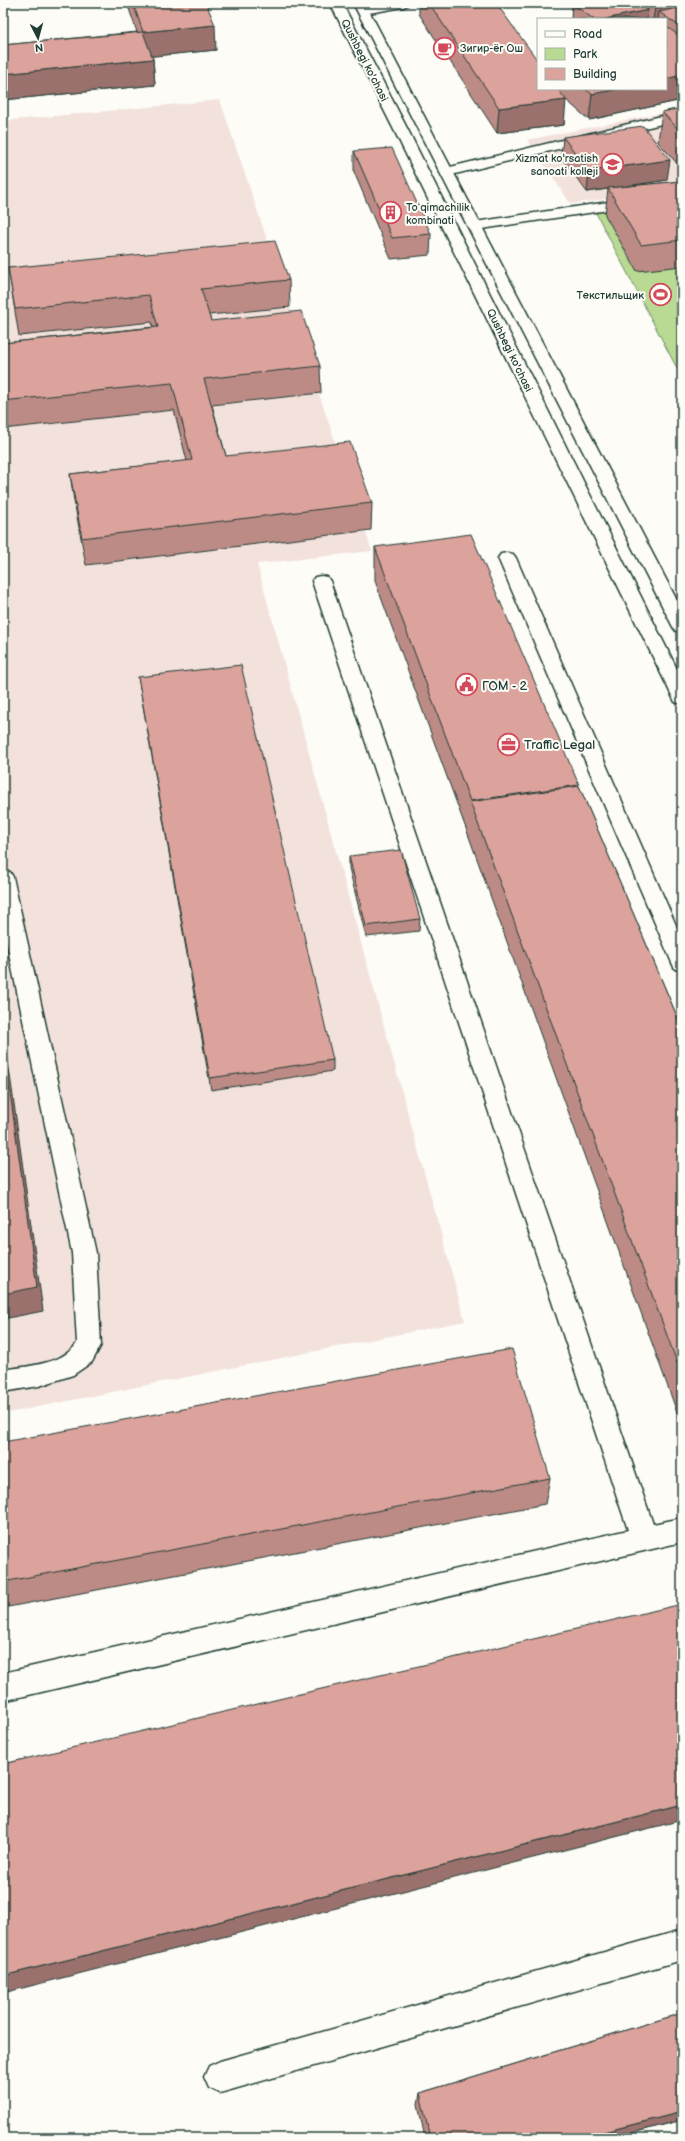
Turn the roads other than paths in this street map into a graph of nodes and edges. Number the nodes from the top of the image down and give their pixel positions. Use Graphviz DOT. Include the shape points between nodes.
graph roads {
  1 [pos="336,3"];
  2 [pos="404,3"];
  3 [pos="361,7"];
  4 [pos="682,115"];
  5 [pos="426,130"];
  6 [pos="402,132"];
  7 [pos="447,172"];
  8 [pos="682,195"];
  9 [pos="475,226"];
  10 [pos="507,558"];
  11 [pos="321,581"];
  12 [pos="682,626"];
  13 [pos="682,698"];
  14 [pos="3,877"];
  15 [pos="6,904"];
  16 [pos="682,963"];
  17 [pos="3,1381"];
  18 [pos="682,1530"];
  19 [pos="644,1538"];
  20 [pos="3,1687"];
  21 [pos="682,1944"];
  22 [pos="220,2076"];
  1 -- 6 [label="main road, Qushbegi ko'chasi"];
  2 -- 3 [label="main road"];
  3 -- 5 [label="main road, Qushbegi ko'chasi"];
  4 -- 7 [label="main road"];
  5 -- 6 [label="main road"];
  5 -- 7 [label="main road, Qushbegi ko'chasi"];
  6 -- 13 [label="main road, Qushbegi ko'chasi"];
  7 -- 9 [label="main road, Qushbegi ko'chasi"];
  8 -- 9 [label="main road"];
  9 -- 12 [label="main road, Qushbegi ko'chasi"];
  10 -- 16 [label="main road"];
  11 -- 19 [label="main road"];
  14 -- 15 [label="main road"];
  15 -- 17 [label="main road" via="84,1253 89,1345 86,1353 64,1367"];
  18 -- 19 [label="main road"];
  19 -- 20 [label="main road"];
  21 -- 22 [label="main road"];
}
